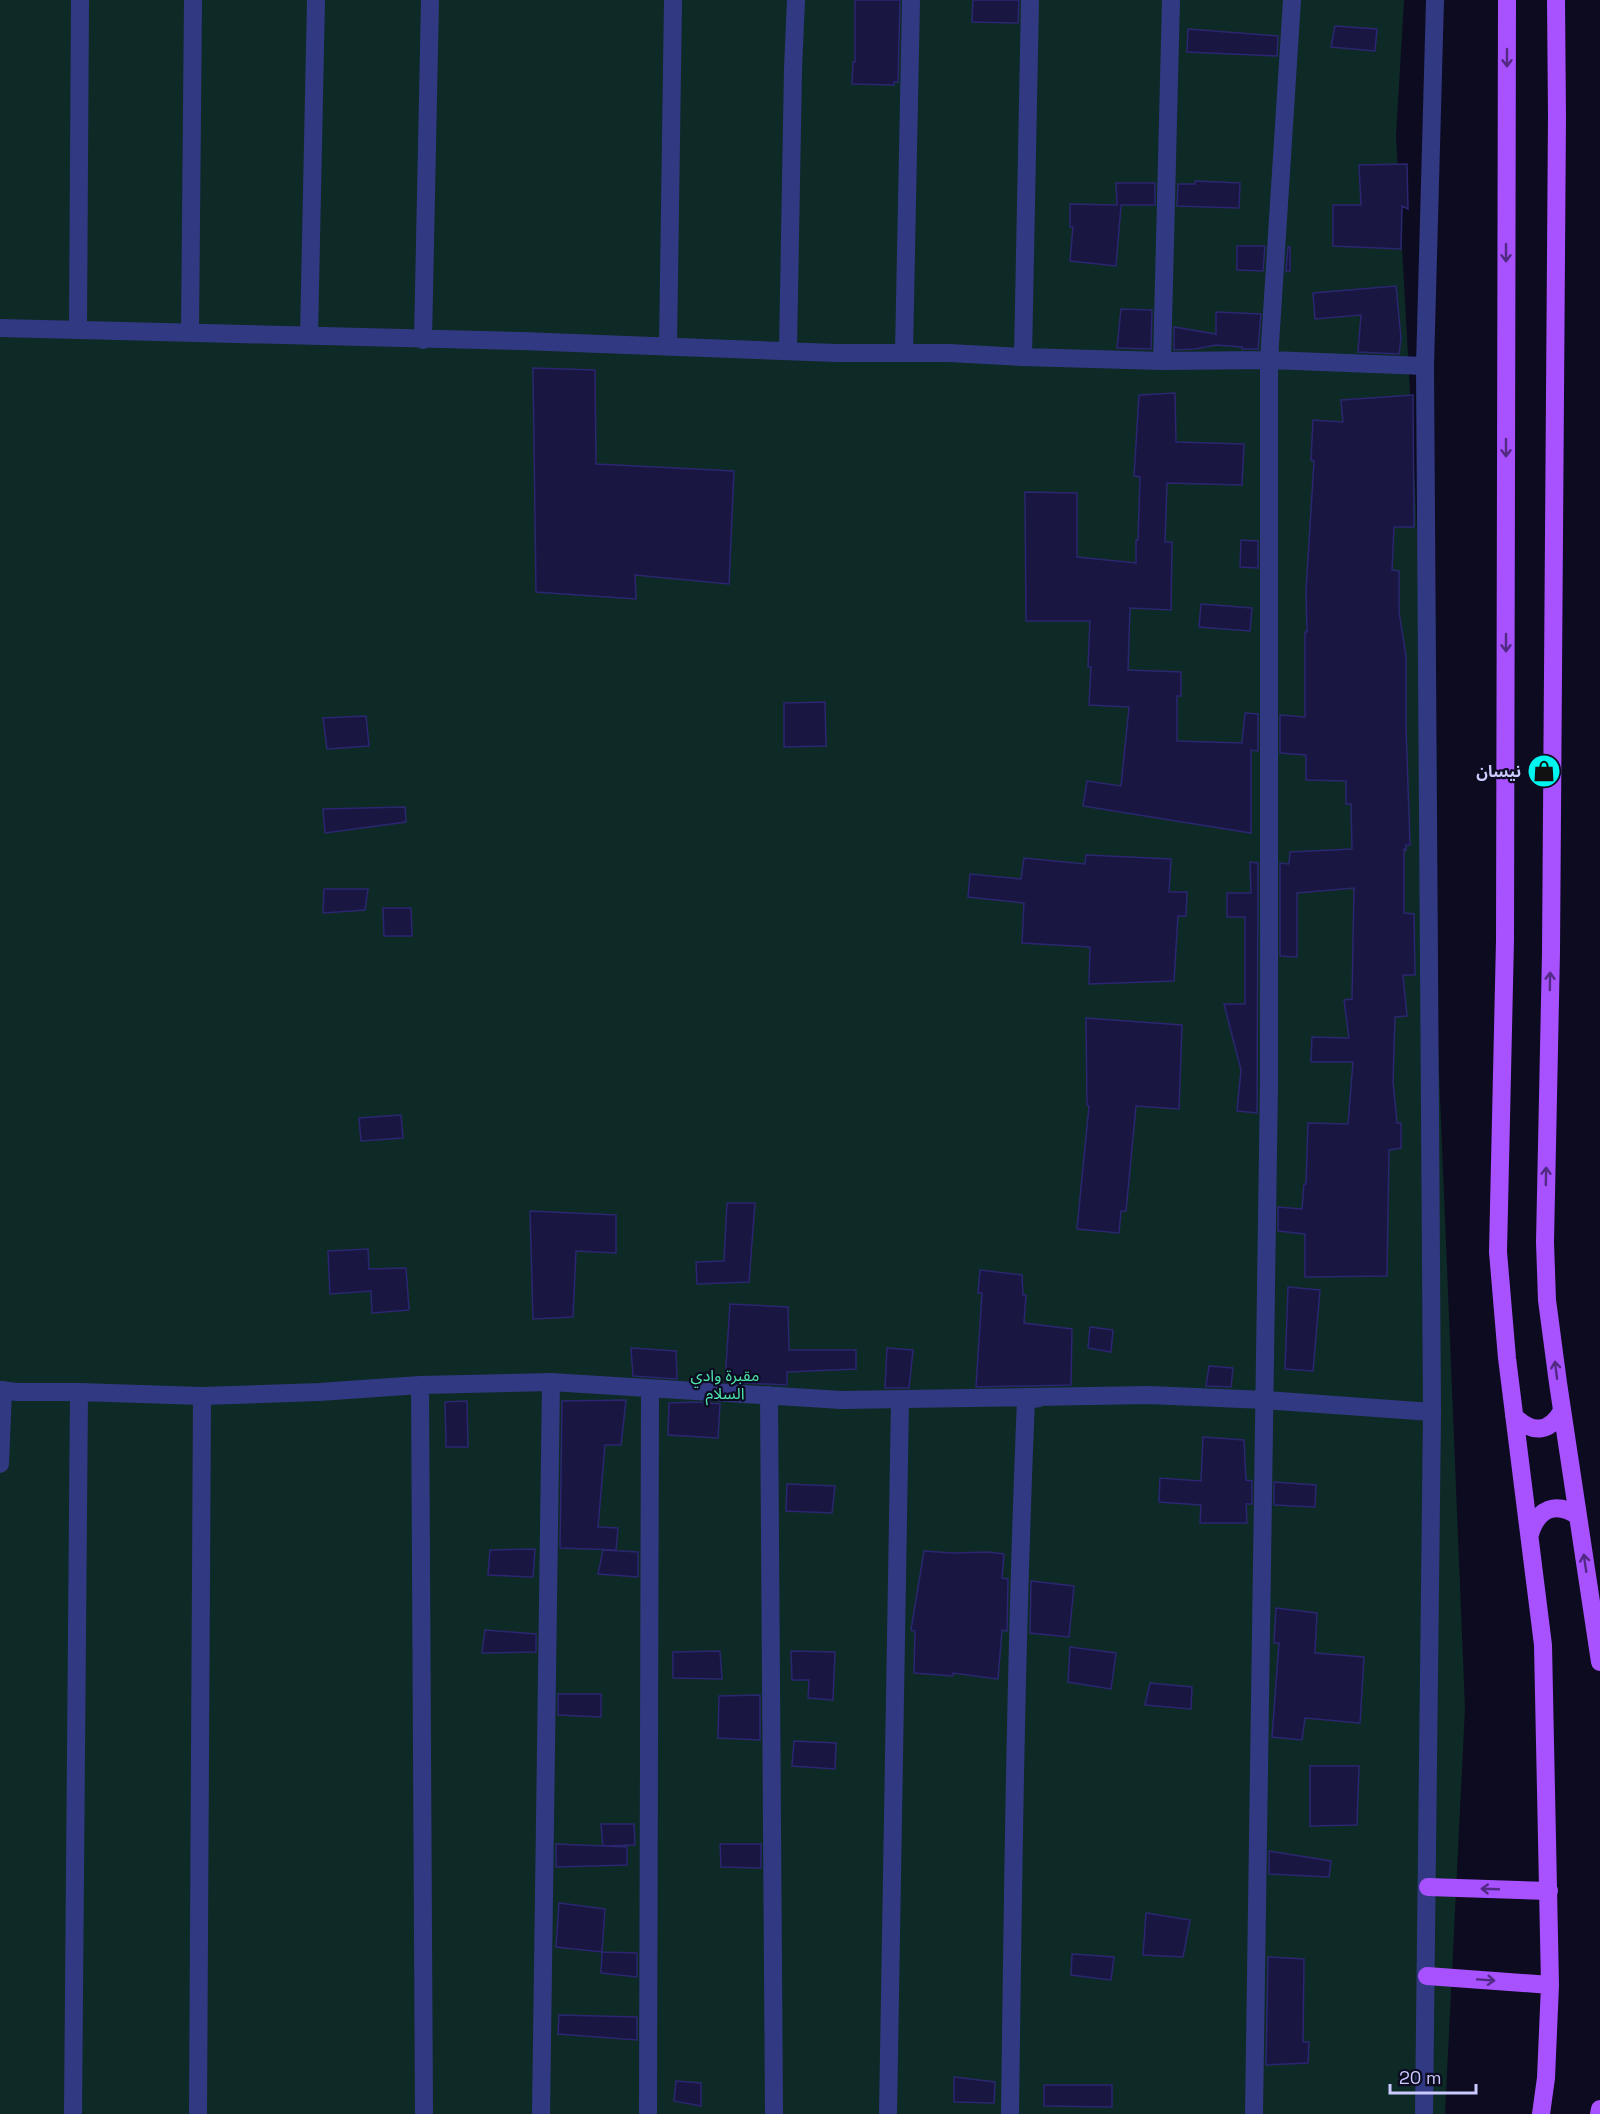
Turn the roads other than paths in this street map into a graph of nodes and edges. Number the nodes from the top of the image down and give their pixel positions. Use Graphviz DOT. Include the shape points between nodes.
graph roads {
  1 [pos="80,0"];
  2 [pos="193,0"];
  3 [pos="315,0"];
  4 [pos="430,0"];
  5 [pos="673,0"];
  6 [pos="796,0"];
  7 [pos="911,0"];
  8 [pos="1030,0"];
  9 [pos="1171,0"];
  10 [pos="1292,0"];
  11 [pos="1435,0"];
  12 [pos="1507,0"];
  13 [pos="1556,0"];
  14 [pos="0,328"];
  15 [pos="78,329"];
  16 [pos="190,333"];
  17 [pos="309,336"];
  18 [pos="423,339"];
  19 [pos="668,347"];
  20 [pos="788,350"];
  21 [pos="904,353"];
  22 [pos="1023,357"];
  23 [pos="1269,360"];
  24 [pos="1162,361"];
  25 [pos="1425,366"];
  26 [pos="551,1382"];
  27 [pos="420,1385"];
  28 [pos="650,1389"];
  29 [pos="2,1390"];
  30 [pos="79,1392"];
  31 [pos="769,1395"];
  32 [pos="202,1396"];
  33 [pos="1054,1396"];
  34 [pos="1265,1400"];
  35 [pos="900,1401"];
  36 [pos="1562,1411"];
  37 [pos="1432,1412"];
  38 [pos="1514,1416"];
  39 [pos="0,1464"];
  40 [pos="1578,1516"];
  41 [pos="1530,1534"];
  42 [pos="1600,1662"];
  43 [pos="1428,1887"];
  44 [pos="1549,1891"];
  45 [pos="1427,1976"];
  46 [pos="1550,1984"];
  47 [pos="1600,2109"];
  48 [pos="73,2114"];
  49 [pos="198,2114"];
  50 [pos="424,2114"];
  51 [pos="541,2114"];
  52 [pos="648,2114"];
  53 [pos="774,2114"];
  54 [pos="888,2114"];
  55 [pos="1010,2114"];
  56 [pos="1254,2114"];
  57 [pos="1425,2114"];
  58 [pos="1541,2114"];
  59 [pos="1599,2114"];
  1 -- 15 [label="street"];
  2 -- 16 [label="street"];
  3 -- 17 [label="street"];
  4 -- 18 [label="street"];
  5 -- 19 [label="street"];
  6 -- 20 [label="street"];
  7 -- 21 [label="street"];
  8 -- 22 [label="street"];
  9 -- 24 [label="street"];
  10 -- 23 [label="street"];
  11 -- 25 [label="street"];
  12 -- 38 [label="main road, one-way" via="1505,940 1497,1252"];
  36 -- 13 [label="main road, one-way" via="1547,1300 1545,1242 1551,940"];
  14 -- 15 [label="street"];
  15 -- 16 [label="street"];
  16 -- 17 [label="street"];
  17 -- 18 [label="street"];
  18 -- 19 [label="street"];
  19 -- 20 [label="street"];
  20 -- 21 [label="street"];
  21 -- 22 [label="street"];
  22 -- 24 [label="street"];
  23 -- 24 [label="street"];
  23 -- 25 [label="street"];
  23 -- 34 [label="street"];
  25 -- 37 [label="street"];
  26 -- 27 [label="street"];
  26 -- 28 [label="street"];
  26 -- 51 [label="street"];
  27 -- 32 [label="street"];
  27 -- 50 [label="street"];
  28 -- 31 [label="street"];
  28 -- 52 [label="street"];
  29 -- 30 [label="street"];
  29 -- 39 [label="street"];
  30 -- 32 [label="street"];
  30 -- 48 [label="street"];
  31 -- 35 [label="street"];
  31 -- 53 [label="street"];
  32 -- 49 [label="street"];
  33 -- 34 [label="street"];
  33 -- 35 [label="street"];
  33 -- 55 [label="street" via="1026,1400 1017,1665"];
  34 -- 37 [label="street"];
  34 -- 56 [label="street"];
  35 -- 54 [label="street"];
  36 -- 38 [label="main road" via="1545,1428 1523,1425"];
  36 -- 40 [label="main road"];
  37 -- 43 [label="street"];
  38 -- 41 [label="main road"];
  40 -- 41 [label="main road" via="1568,1509 1543,1512 1534,1521"];
  42 -- 40 [label="main road, one-way"];
  41 -- 44 [label="main road" via="1543,1646"];
  44 -- 43 [label="main road, one-way"];
  43 -- 45 [label="street"];
  44 -- 46 [label="main road"];
  45 -- 46 [label="main road, one-way"];
  45 -- 57 [label="street"];
  46 -- 58 [label="main road"];
  47 -- 59 [label="main road"];
}
